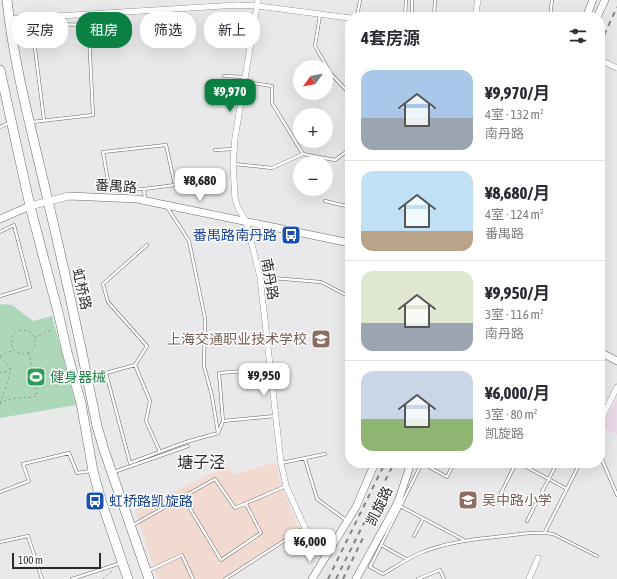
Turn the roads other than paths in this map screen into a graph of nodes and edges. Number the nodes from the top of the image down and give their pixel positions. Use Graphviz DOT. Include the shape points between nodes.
graph roads {
  1 [pos="7,0"];
  2 [pos="360,0"];
  3 [pos="406,0"];
  4 [pos="412,0"];
  5 [pos="435,0"];
  6 [pos="478,0"];
  7 [pos="552,0"];
  8 [pos="593,0"];
  9 [pos="605,0"];
  10 [pos="258,3"];
  11 [pos="121,12"];
  12 [pos="358,12"];
  13 [pos="405,12"];
  14 [pos="412,12"];
  15 [pos="434,12"];
  16 [pos="476,12"];
  17 [pos="551,12"];
  18 [pos="588,12"];
  19 [pos="599,12"];
  20 [pos="320,14"];
  21 [pos="76,15"];
  22 [pos="345,17"];
  23 [pos="9,19"];
  24 [pos="76,25"];
  25 [pos="90,48"];
  26 [pos="605,62"];
  27 [pos="617,68"];
  28 [pos="0,70"];
  29 [pos="224,76"];
  30 [pos="245,79"];
  31 [pos="345,89"];
  32 [pos="0,93"];
  33 [pos="7,100"];
  34 [pos="44,120"];
  35 [pos="12,122"];
  36 [pos="29,122"];
  37 [pos="0,127"];
  38 [pos="234,149"];
  39 [pos="215,150"];
  40 [pos="345,153"];
  41 [pos="302,154"];
  42 [pos="234,164"];
  43 [pos="144,189"];
  44 [pos="48,201"];
  45 [pos="145,201"];
  46 [pos="325,201"];
  47 [pos="166,205"];
  48 [pos="30,206"];
  49 [pos="345,206"];
  50 [pos="0,219"];
  51 [pos="246,221"];
  52 [pos="0,232"];
  53 [pos="345,242"];
  54 [pos="147,245"];
  55 [pos="260,277"];
  56 [pos="345,294"];
  57 [pos="0,296"];
  58 [pos="605,355"];
  59 [pos="617,361"];
  60 [pos="135,365"];
  61 [pos="244,371"];
  62 [pos="106,373"];
  63 [pos="88,376"];
  64 [pos="617,387"];
  65 [pos="605,412"];
  66 [pos="275,416"];
  67 [pos="223,421"];
  68 [pos="218,433"];
  69 [pos="188,446"];
  70 [pos="160,452"];
  71 [pos="325,454"];
  72 [pos="305,459"];
  73 [pos="280,463"];
  74 [pos="605,467"];
  75 [pos="373,468"];
  76 [pos="409,468"];
  77 [pos="419,468"];
  78 [pos="431,468"];
  79 [pos="452,468"];
  80 [pos="514,468"];
  81 [pos="527,468"];
  82 [pos="554,468"];
  83 [pos="578,468"];
  84 [pos="93,471"];
  85 [pos="112,473"];
  86 [pos="548,479"];
  87 [pos="286,486"];
  88 [pos="567,489"];
  89 [pos="0,492"];
  90 [pos="617,495"];
  91 [pos="183,497"];
  92 [pos="496,503"];
  93 [pos="246,504"];
  94 [pos="400,506"];
  95 [pos="423,519"];
  96 [pos="347,521"];
  97 [pos="527,521"];
  98 [pos="131,526"];
  99 [pos="305,528"];
  100 [pos="545,532"];
  101 [pos="414,536"];
  102 [pos="465,540"];
  103 [pos="0,542"];
  104 [pos="381,545"];
  105 [pos="327,554"];
  106 [pos="596,556"];
  107 [pos="538,558"];
  108 [pos="407,560"];
  109 [pos="122,563"];
  110 [pos="148,575"];
  111 [pos="42,579"];
  112 [pos="72,579"];
  113 [pos="128,579"];
  114 [pos="193,579"];
  115 [pos="224,579"];
  116 [pos="312,579"];
  117 [pos="356,579"];
  118 [pos="418,579"];
  119 [pos="444,579"];
  120 [pos="529,579"];
  1 -- 23 [label="main road, 虹桥路"];
  2 -- 12 [label="lane"];
  3 -- 13 [label="lane"];
  4 -- 14 [label="lane"];
  5 -- 15 [label="lane"];
  6 -- 16 [label="street"];
  7 -- 17 [label="lane"];
  8 -- 18 [label="street"];
  9 -- 19 [label="street"];
  10 -- 11 [label="street"];
  10 -- 20 [label="street"];
  10 -- 30 [label="street, 南丹路"];
  20 -- 22 [label="street"];
  20 -- 31 [label="lane" via="315,46 331,74"];
  21 -- 23 [label="street"];
  23 -- 36 [label="main road, 虹桥路"];
  24 -- 34 [label="lane" via="52,24 34,41"];
  25 -- 34 [label="lane" via="94,115"];
  26 -- 27 [label="street"];
  28 -- 33 [label="main road, 虹桥路"];
  29 -- 30 [label="lane"];
  30 -- 38 [label="street, 南丹路"];
  30 -- 41 [label="lane" via="272,86 272,103"];
  32 -- 33 [label="street"];
  33 -- 35 [label="main road, 虹桥路"];
  34 -- 36 [label="lane"];
  35 -- 37 [label="lane"];
  35 -- 48 [label="main road, 虹桥路"];
  36 -- 44 [label="main road, 虹桥路"];
  38 -- 39 [label="lane"];
  38 -- 42 [label="street, 南丹路"];
  40 -- 41 [label="lane" via="335,160"];
  41 -- 42 [label="lane" via="272,168"];
  42 -- 51 [label="street, 南丹路" via="235,198"];
  43 -- 43 [label="lane" via="109,187 104,152 166,145 175,185"];
  43 -- 45 [label="lane"];
  44 -- 45 [label="street, 番禺路" via="68,196"];
  44 -- 48 [label="street, 番禺路"];
  44 -- 63 [label="main road, 虹桥路"];
  45 -- 47 [label="street, 番禺路"];
  46 -- 49 [label="lane"];
  47 -- 51 [label="street, 番禺路"];
  47 -- 68 [label="lane" via="189,241 205,318 204,366"];
  48 -- 50 [label="street, 番禺路"];
  48 -- 84 [label="main road, 虹桥路" via="81,403"];
  51 -- 53 [label="street, 番禺路"];
  51 -- 55 [label="street, 南丹路"];
  52 -- 57 [label="lane" via="14,225 30,287"];
  54 -- 60 [label="lane" via="103,284 108,302 147,346"];
  55 -- 56 [label="lane" via="321,282"];
  55 -- 66 [label="street, 南丹路"];
  58 -- 59 [label="street"];
  60 -- 62 [label="lane"];
  60 -- 70 [label="lane" via="150,401 146,421"];
  61 -- 67 [label="lane" via="218,373"];
  62 -- 63 [label="lane"];
  62 -- 70 [label="lane" via="130,463"];
  63 -- 85 [label="main road, 虹桥路" via="97,426"];
  64 -- 65 [label="street"];
  66 -- 67 [label="lane"];
  66 -- 73 [label="street, 南丹路"];
  67 -- 68 [label="lane"];
  68 -- 70 [label="lane"];
  69 -- 85 [label="lane"];
  71 -- 72 [label="lane"];
  72 -- 73 [label="lane"];
  72 -- 96 [label="lane" via="317,499"];
  73 -- 87 [label="street, 南丹路"];
  74 -- 90 [label="lane"];
  75 -- 96 [label="street, 凯旋路"];
  76 -- 117 [label="street, 凯旋路" via="398,502"];
  77 -- 94 [label="lane"];
  78 -- 79 [label="lane" via="447,477"];
  80 -- 92 [label="lane"];
  81 -- 86 [label="lane"];
  82 -- 86 [label="lane"];
  83 -- 88 [label="lane"];
  84 -- 89 [label="lane" via="77,473 69,453 23,464 29,481"];
  84 -- 109 [label="main road, 虹桥路"];
  85 -- 98 [label="main road, 虹桥路"];
  86 -- 88 [label="lane"];
  86 -- 97 [label="lane"];
  87 -- 93 [label="lane"];
  87 -- 99 [label="street, 南丹路"];
  88 -- 100 [label="lane"];
  91 -- 93 [label="lane" via="215,479 234,508"];
  91 -- 93 [label="lane" via="221,560 261,533"];
  91 -- 98 [label="lane"];
  94 -- 95 [label="lane"];
  94 -- 104 [label="lane"];
  95 -- 101 [label="lane"];
  95 -- 102 [label="lane"];
  96 -- 105 [label="street, 凯旋路"];
  98 -- 110 [label="main road, 虹桥路"];
  99 -- 105 [label="street, 南丹路"];
  99 -- 115 [label="lane"];
  100 -- 102 [label="lane"];
  100 -- 106 [label="lane"];
  102 -- 108 [label="lane"];
  103 -- 111 [label="lane" via="28,536"];
  104 -- 108 [label="lane"];
  104 -- 108 [label="lane" via="370,567 383,574"];
  105 -- 116 [label="street, 凯旋路"];
  107 -- 120 [label="street"];
  109 -- 112 [label="lane"];
  109 -- 113 [label="main road, 虹桥路"];
  110 -- 114 [label="lane" via="182,555"];
  118 -- 119 [label="lane" via="440,570"];
}
